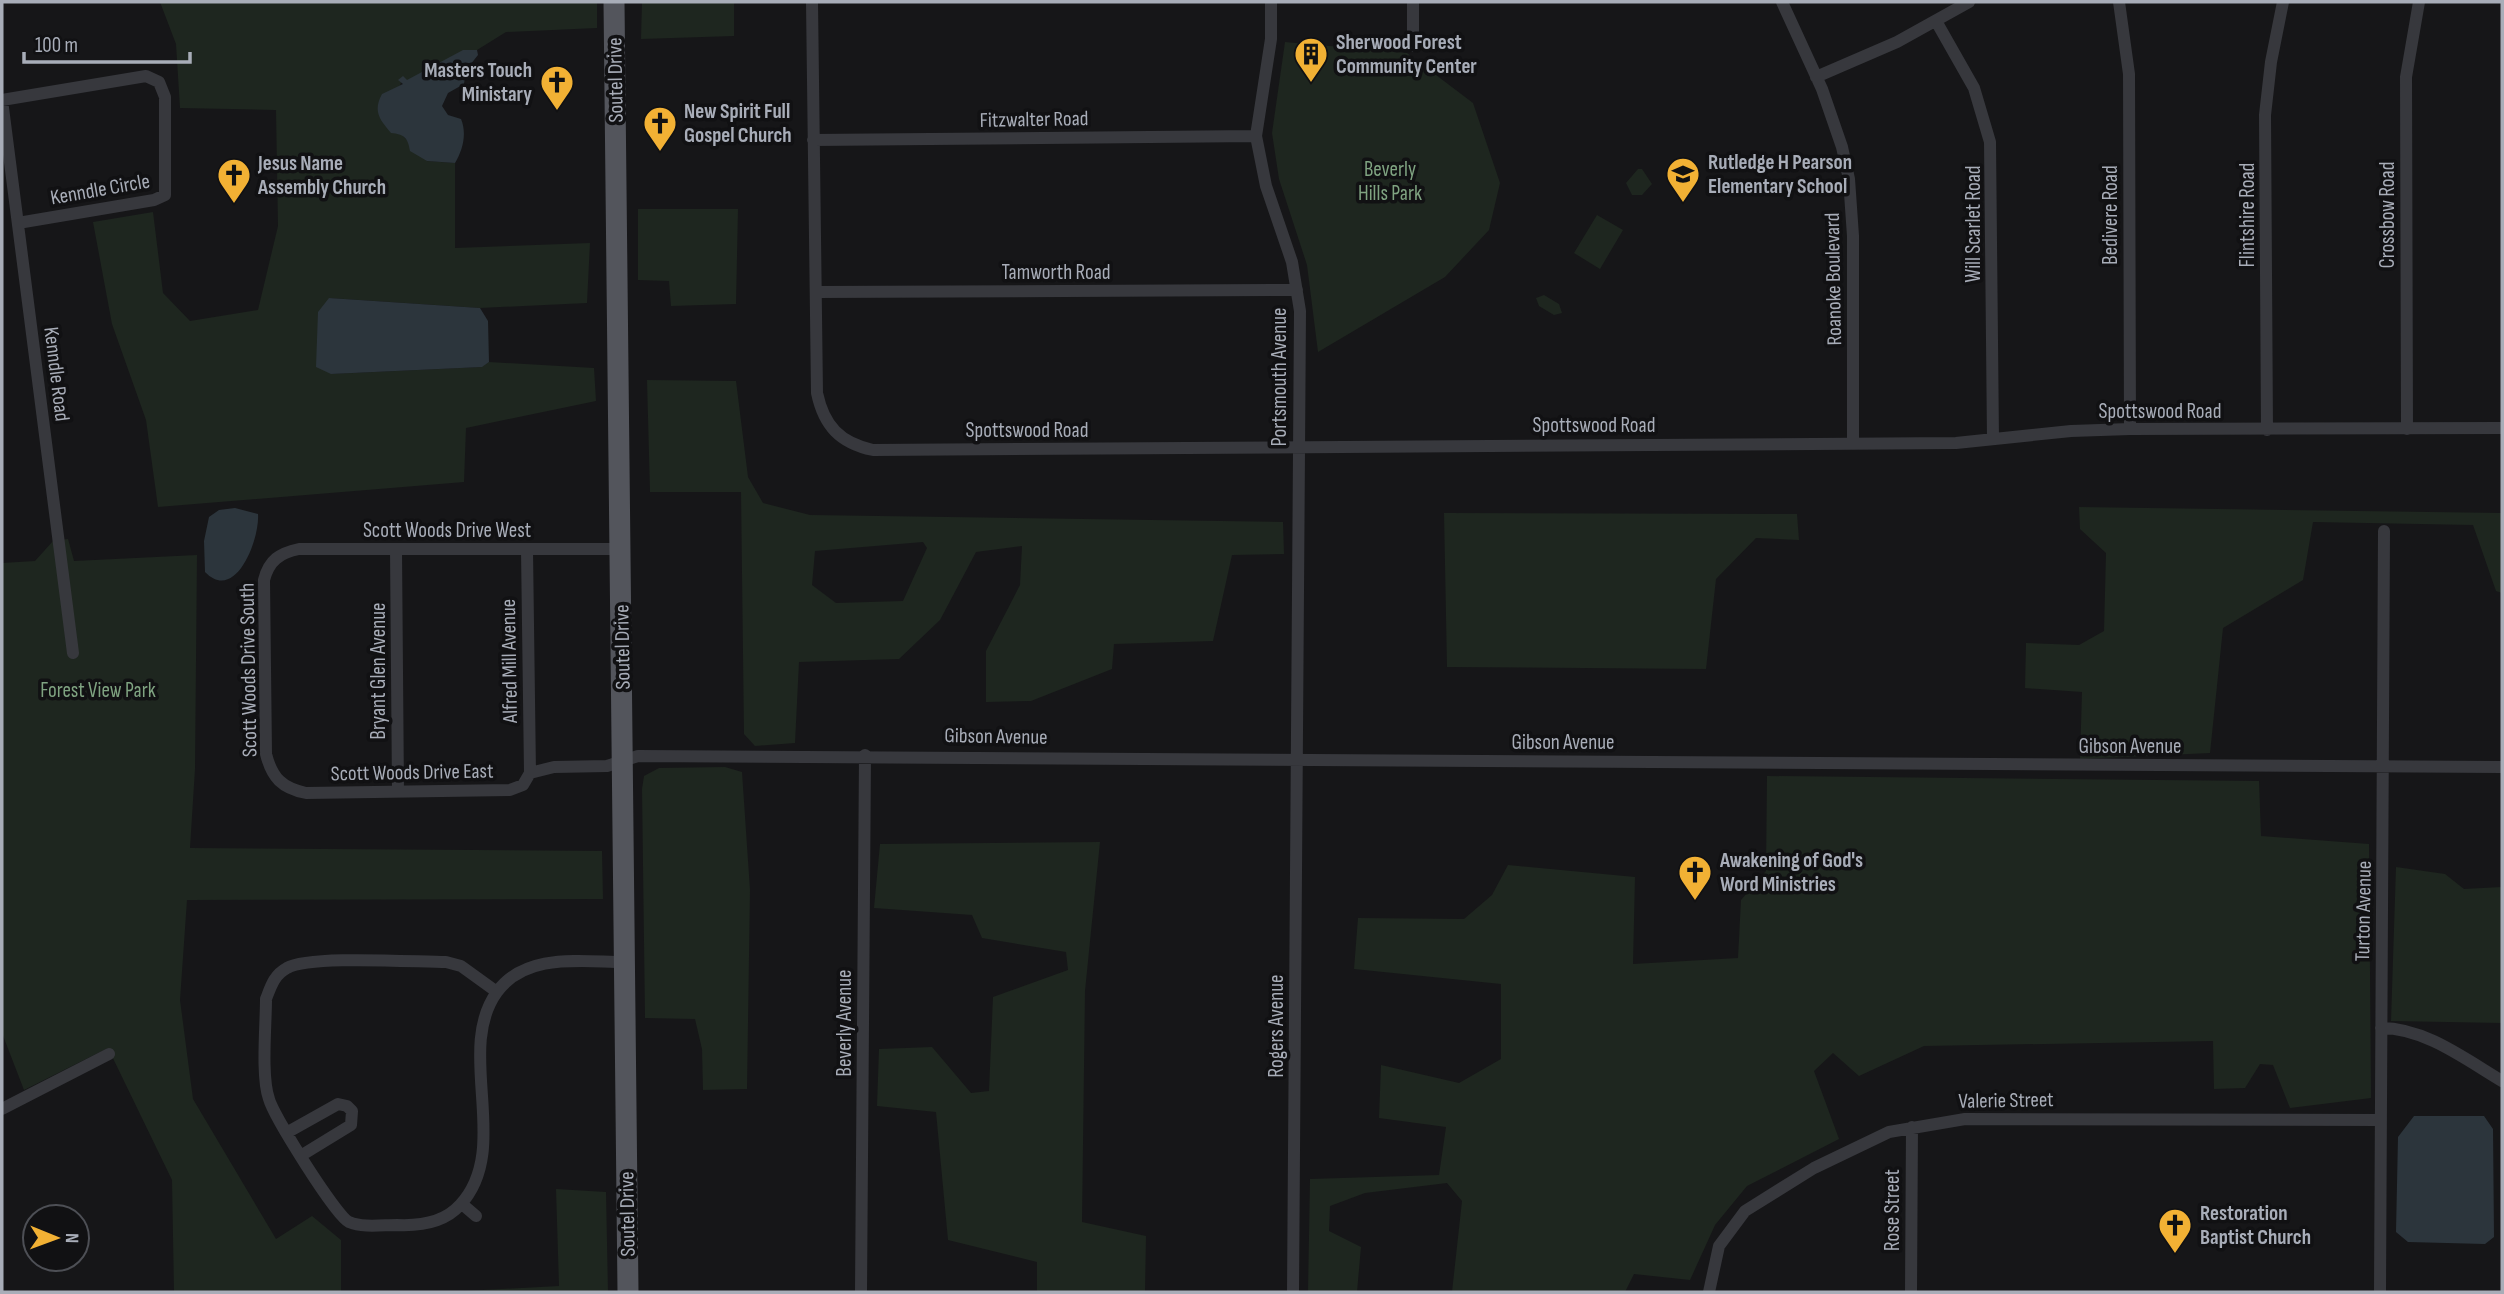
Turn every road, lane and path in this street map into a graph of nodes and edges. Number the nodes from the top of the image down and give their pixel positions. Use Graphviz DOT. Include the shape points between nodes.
graph roads {
  1 [pos="614,2"];
  2 [pos="812,2"];
  3 [pos="1271,2"];
  4 [pos="1413,2"];
  5 [pos="1782,2"];
  6 [pos="1969,2"];
  7 [pos="2119,2"];
  8 [pos="2283,2"];
  9 [pos="2419,2"];
  10 [pos="1936,21"];
  11 [pos="1413,46"];
  12 [pos="1816,77"];
  13 [pos="2,100"];
  14 [pos="1256,136"];
  15 [pos="813,141"];
  16 [pos="18,223"];
  17 [pos="1297,290"];
  18 [pos="816,292"];
  19 [pos="2502,428"];
  20 [pos="2130,429"];
  21 [pos="2267,429"];
  22 [pos="2407,429"];
  23 [pos="1993,439"];
  24 [pos="1853,443"];
  25 [pos="1299,447"];
  26 [pos="2384,531"];
  27 [pos="621,549"];
  28 [pos="396,550"];
  29 [pos="527,550"];
  30 [pos="275,558"];
  31 [pos="73,653"];
  32 [pos="865,755"];
  33 [pos="1297,760"];
  34 [pos="624,761"];
  35 [pos="2384,767"];
  36 [pos="2502,768"];
  37 [pos="530,773"];
  38 [pos="278,782"];
  39 [pos="398,792"];
  40 [pos="625,962"];
  41 [pos="497,992"];
  42 [pos="2381,1028"];
  43 [pos="109,1054"];
  44 [pos="2502,1081"];
  45 [pos="2,1110"];
  46 [pos="2381,1119"];
  47 [pos="1912,1127"];
  48 [pos="288,1132"];
  49 [pos="302,1155"];
  50 [pos="462,1204"];
  51 [pos="476,1216"];
  52 [pos="628,1292"];
  53 [pos="861,1292"];
  54 [pos="1293,1292"];
  55 [pos="1709,1292"];
  56 [pos="1911,1292"];
  57 [pos="2379,1292"];
  1 -- 27 [label="main road, Soutel Drive"];
  2 -- 15 [label="street, Spottswood Road"];
  3 -- 14 [label="street, Portsmouth Avenue" via="1271,38"];
  4 -- 11 [label="street"];
  5 -- 12 [label="street, Roanoke Boulevard"];
  6 -- 10 [label="street"];
  7 -- 20 [label="street, Bedivere Road" via="2129,74"];
  8 -- 21 [label="street, Flintshire Road" via="2265,115"];
  9 -- 22 [label="street, Crossbow Road" via="2406,77"];
  10 -- 12 [label="street"];
  10 -- 23 [label="street, Will Scarlet Road" via="1974,88 1990,142"];
  12 -- 24 [label="street, Roanoke Boulevard" via="1842,147 1852,209"];
  13 -- 16 [label="street, Kenndle Road"];
  13 -- 16 [label="street, Kenndle Circle" via="146,76 159,82 165,97 167,189 161,198"];
  14 -- 15 [label="street, Fitzwalter Road"];
  14 -- 17 [label="street, Portsmouth Avenue"];
  15 -- 18 [label="street, Spottswood Road"];
  16 -- 31 [label="street, Kenndle Road"];
  17 -- 18 [label="street, Tamworth Road"];
  17 -- 25 [label="street, Portsmouth Avenue"];
  18 -- 25 [label="street, Spottswood Road" via="820,409 832,431 856,446 873,450"];
  19 -- 22 [label="street, Spottswood Road"];
  20 -- 21 [label="street, Spottswood Road"];
  20 -- 23 [label="street, Spottswood Road"];
  21 -- 22 [label="street, Spottswood Road"];
  23 -- 24 [label="street, Spottswood Road"];
  24 -- 25 [label="street, Spottswood Road"];
  25 -- 33 [label="street, Portsmouth Avenue"];
  26 -- 35 [label="street, Turton Avenue"];
  27 -- 29 [label="street, Scott Woods Drive West"];
  27 -- 34 [label="main road, Soutel Drive"];
  28 -- 29 [label="street, Scott Woods Drive West"];
  28 -- 30 [label="street, Scott Woods Drive West" via="299,549"];
  28 -- 39 [label="street, Bryant Glen Avenue"];
  29 -- 37 [label="street, Alfred Mill Avenue"];
  30 -- 38 [label="street, Scott Woods Drive South" via="264,580 266,741 270,769"];
  32 -- 33 [label="street, Gibson Avenue"];
  32 -- 34 [label="street, Gibson Avenue" via="638,756"];
  32 -- 53 [label="street, Beverly Avenue"];
  33 -- 35 [label="street, Gibson Avenue"];
  33 -- 54 [label="street, Rogers Avenue"];
  34 -- 37 [label="street, Scott Woods Drive East"];
  34 -- 40 [label="main road, Soutel Drive"];
  35 -- 36 [label="street, Gibson Avenue"];
  35 -- 42 [label="street, Turton Avenue"];
  37 -- 39 [label="street, Scott Woods Drive East" via="523,785 510,790"];
  38 -- 39 [label="street, Scott Woods Drive East" via="306,793"];
  40 -- 41 [label="street" via="548,962 532,966"];
  40 -- 52 [label="main road, Soutel Drive"];
  41 -- 48 [label="street" via="446,962 300,962 279,973 266,999 267,1087 268,1099"];
  41 -- 50 [label="street" via="482,1033 483,1153 476,1181"];
  42 -- 44 [label="street" via="2401,1028 2436,1043"];
  42 -- 46 [label="street, Turton Avenue"];
  43 -- 45 [label="street"];
  46 -- 47 [label="street, Valerie Street" via="1965,1119"];
  46 -- 57 [label="street, Turton Avenue"];
  47 -- 55 [label="street, Valerie Street" via="1889,1132 1814,1168 1745,1211 1719,1246"];
  47 -- 56 [label="street, Rose Street"];
  48 -- 49 [label="street"];
  48 -- 49 [label="street" via="338,1104 352,1111 351,1125"];
  49 -- 50 [label="street" via="331,1205 348,1222 428,1223"];
  50 -- 51 [label="street"];
}
